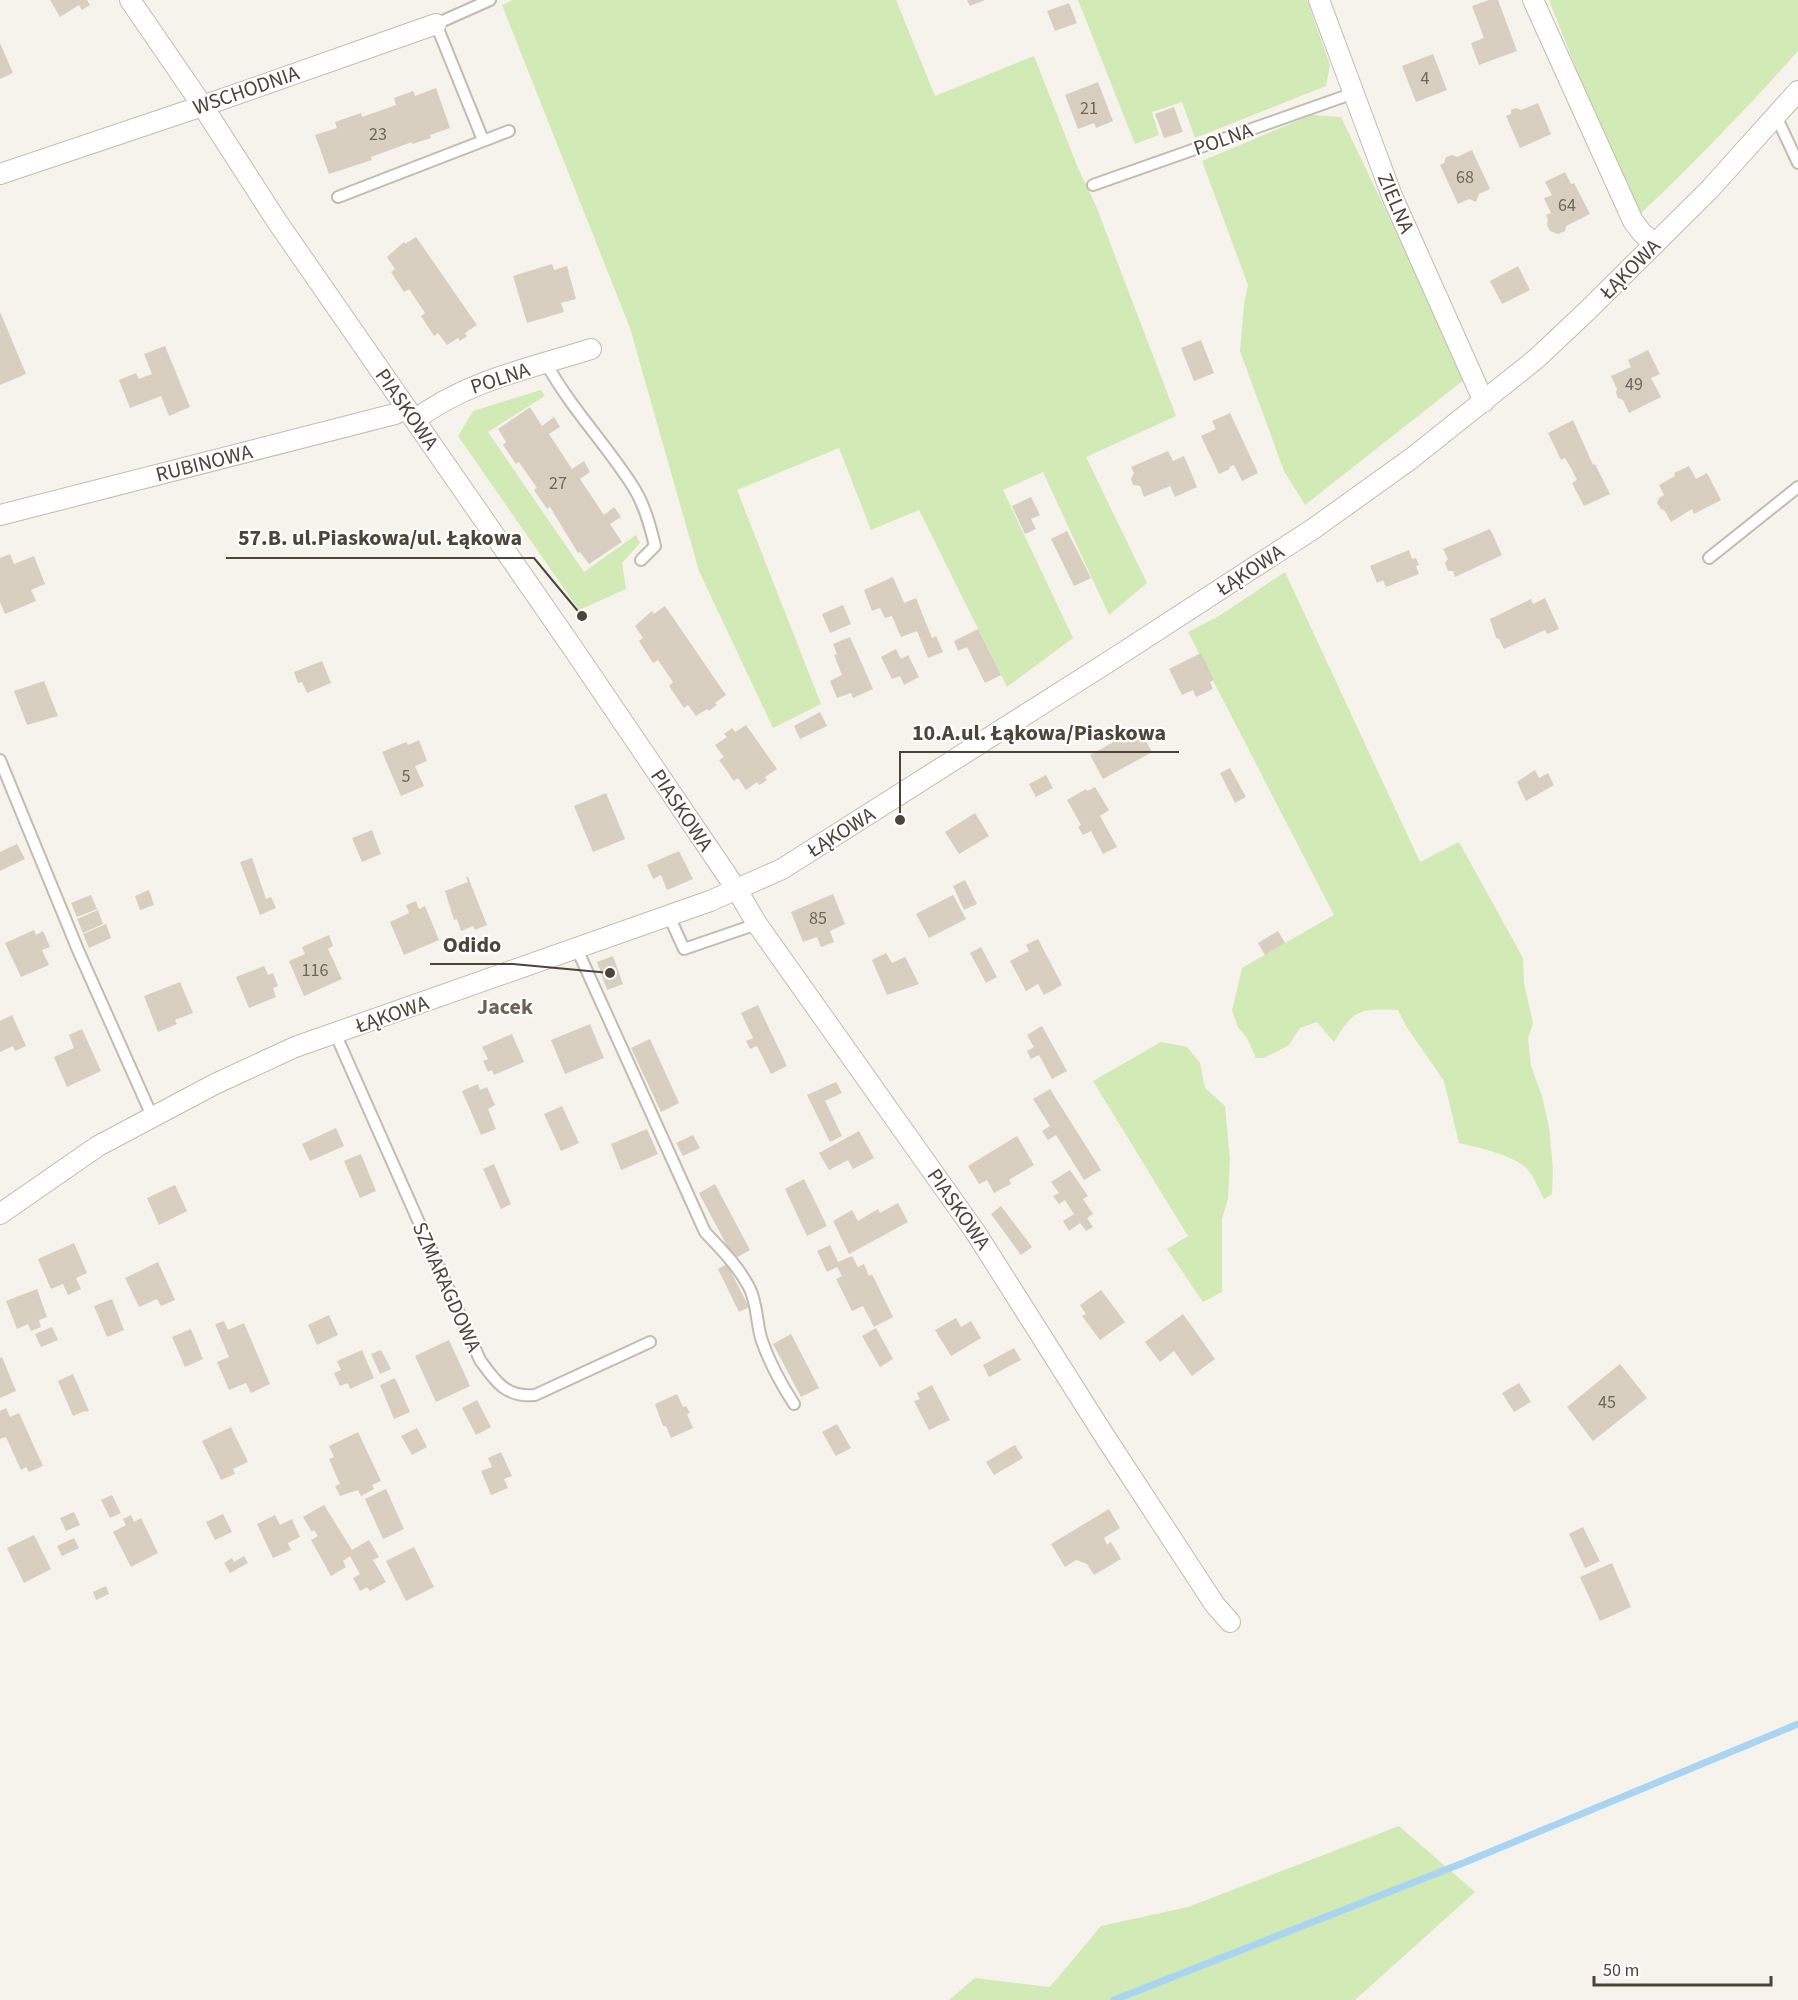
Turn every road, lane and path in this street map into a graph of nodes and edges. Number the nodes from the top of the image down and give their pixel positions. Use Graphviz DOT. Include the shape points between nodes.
graph roads {
  1 [pos="130,0"];
  2 [pos="490,0"];
  3 [pos="1319,0"];
  4 [pos="1533,0"];
  5 [pos="436,24"];
  6 [pos="1798,91"];
  7 [pos="1354,93"];
  8 [pos="202,105"];
  9 [pos="1776,116"];
  10 [pos="508,131"];
  11 [pos="483,140"];
  12 [pos="1798,163"];
  13 [pos="0,174"];
  14 [pos="1093,185"];
  15 [pos="338,197"];
  16 [pos="1655,244"];
  17 [pos="591,350"];
  18 [pos="546,363"];
  19 [pos="1484,402"];
  20 [pos="411,414"];
  21 [pos="1798,488"];
  22 [pos="0,514"];
  23 [pos="1709,558"];
  24 [pos="641,560"];
  25 [pos="0,760"];
  26 [pos="737,890"];
  27 [pos="669,916"];
  28 [pos="757,924"];
  29 [pos="577,949"];
  30 [pos="335,1033"];
  31 [pos="152,1116"];
  32 [pos="0,1214"];
  33 [pos="650,1342"];
  34 [pos="794,1404"];
  35 [pos="1230,1622"];
  1 -- 8 [label="street, PIASKOWA"];
  2 -- 5 [label="lane, WSCHODNIA"];
  3 -- 7 [label="street, ZIELNA"];
  4 -- 16 [label="street" via="1633,221"];
  5 -- 8 [label="street, WSCHODNIA"];
  5 -- 11 [label="lane"];
  6 -- 9 [label="street, ŁĄKOWA"];
  7 -- 14 [label="lane, POLNA"];
  7 -- 19 [label="street, ZIELNA" via="1392,196"];
  8 -- 13 [label="street, WSCHODNIA"];
  8 -- 20 [label="street, PIASKOWA" via="276,220"];
  9 -- 12 [label="lane"];
  9 -- 16 [label="street, ŁĄKOWA"];
  10 -- 11 [label="lane"];
  11 -- 15 [label="lane"];
  16 -- 19 [label="street, ŁĄKOWA"];
  17 -- 18 [label="street, POLNA"];
  18 -- 20 [label="street, POLNA" via="460,391"];
  18 -- 24 [label="lane" via="559,387 633,486 650,523 655,546"];
  19 -- 26 [label="street, ŁĄKOWA" via="1313,529 838,833"];
  20 -- 22 [label="street, RUBINOWA" via="395,414"];
  20 -- 26 [label="street, PIASKOWA"];
  21 -- 23 [label="lane"];
  25 -- 31 [label="lane"];
  26 -- 27 [label="street, ŁĄKOWA"];
  26 -- 28 [label="street, PIASKOWA"];
  27 -- 28 [label="lane" via="684,950"];
  27 -- 29 [label="street, ŁĄKOWA"];
  28 -- 35 [label="street, PIASKOWA" via="976,1233 1196,1576"];
  29 -- 30 [label="street, ŁĄKOWA"];
  29 -- 34 [label="lane" via="705,1232 750,1288 761,1339 775,1374"];
  30 -- 31 [label="street, ŁĄKOWA" via="295,1047"];
  30 -- 33 [label="lane, SZMARAGDOWA" via="480,1360 499,1386 522,1397 535,1395"];
  31 -- 32 [label="street, ŁĄKOWA" via="98,1146"];
}
